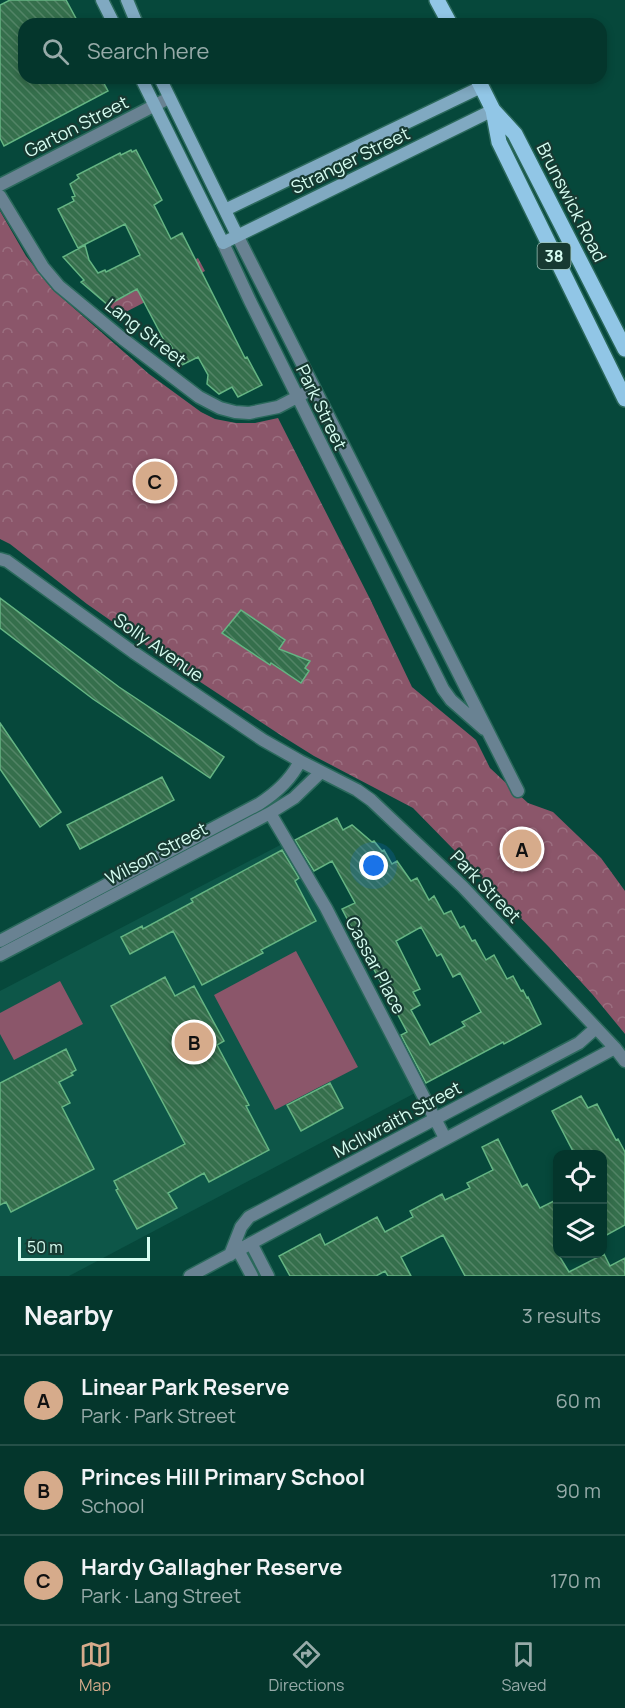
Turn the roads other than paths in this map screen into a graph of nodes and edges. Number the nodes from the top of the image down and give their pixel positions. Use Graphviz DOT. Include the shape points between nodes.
graph roads {
  1 [pos="102,0"];
  2 [pos="127,0"];
  3 [pos="438,0"];
  4 [pos="111,18"];
  5 [pos="134,18"];
  6 [pos="447,18"];
  7 [pos="144,84"];
  8 [pos="163,84"];
  9 [pos="475,84"];
  10 [pos="480,84"];
  11 [pos="169,98"];
  12 [pos="155,105"];
  13 [pos="493,110"];
  14 [pos="0,185"];
  15 [pos="0,196"];
  16 [pos="225,210"];
  17 [pos="237,235"];
  18 [pos="223,243"];
  19 [pos="625,349"];
  20 [pos="314,389"];
  21 [pos="297,397"];
  22 [pos="625,398"];
  23 [pos="0,559"];
  24 [pos="491,736"];
  25 [pos="300,761"];
  26 [pos="321,772"];
  27 [pos="518,791"];
  28 [pos="270,813"];
  29 [pos="0,940"];
  30 [pos="0,955"];
  31 [pos="596,1029"];
  32 [pos="615,1048"];
  33 [pos="625,1061"];
  34 [pos="435,1119"];
  35 [pos="445,1138"];
  36 [pos="251,1243"];
  37 [pos="234,1252"];
  38 [pos="190,1276"];
  39 [pos="252,1276"];
  40 [pos="268,1276"];
  1 -- 4 [label="street"];
  2 -- 5 [label="street"];
  3 -- 6 [label="main road"];
  7 -- 12 [label="street, Park Street"];
  8 -- 11 [label="street"];
  9 -- 16 [label="street, Stranger Street"];
  10 -- 13 [label="main road, Brunswick Road / 38"];
  11 -- 12 [label="street, Garton Street"];
  11 -- 16 [label="street"];
  12 -- 14 [label="street, Garton Street"];
  12 -- 18 [label="street, Park Street"];
  13 -- 17 [label="street, Stranger Street"];
  13 -- 19 [label="main road, Brunswick Road / 38" via="515,134"];
  13 -- 22 [label="main road, Brunswick Road / 38" via="499,142"];
  15 -- 21 [label="street, Lang Street" via="59,286 199,396 236,412 278,407"];
  16 -- 17 [label="street"];
  17 -- 18 [label="street, Stranger Street"];
  17 -- 20 [label="street, Park Street"];
  18 -- 21 [label="street, Park Street"];
  20 -- 21 [label="street, Lang Street"];
  20 -- 24 [label="street, Park Street"];
  21 -- 24 [label="street, Park Street" via="443,689"];
  23 -- 25 [label="street, Solly Avenue" via="172,679"];
  24 -- 27 [label="street, Park Street"];
  25 -- 26 [label="street, Park Street"];
  25 -- 29 [label="street, Wilson Street" via="282,786 259,804"];
  26 -- 28 [label="street, Wilson Street" via="294,798"];
  26 -- 31 [label="street, Park Street" via="368,797 423,848"];
  28 -- 30 [label="street, Wilson Street"];
  28 -- 34 [label="street, Cassar Place" via="326,908"];
  31 -- 32 [label="street, Park Street"];
  31 -- 34 [label="street, McIlwraith Street" via="579,1043"];
  32 -- 33 [label="street, Park Street"];
  32 -- 35 [label="street"];
  34 -- 35 [label="street, Cassar Place"];
  34 -- 37 [label="street, McIlwraith Street" via="249,1217 238,1232"];
  35 -- 36 [label="street"];
  36 -- 37 [label="street"];
  36 -- 40 [label="street"];
  37 -- 38 [label="street"];
  37 -- 39 [label="street"];
}
